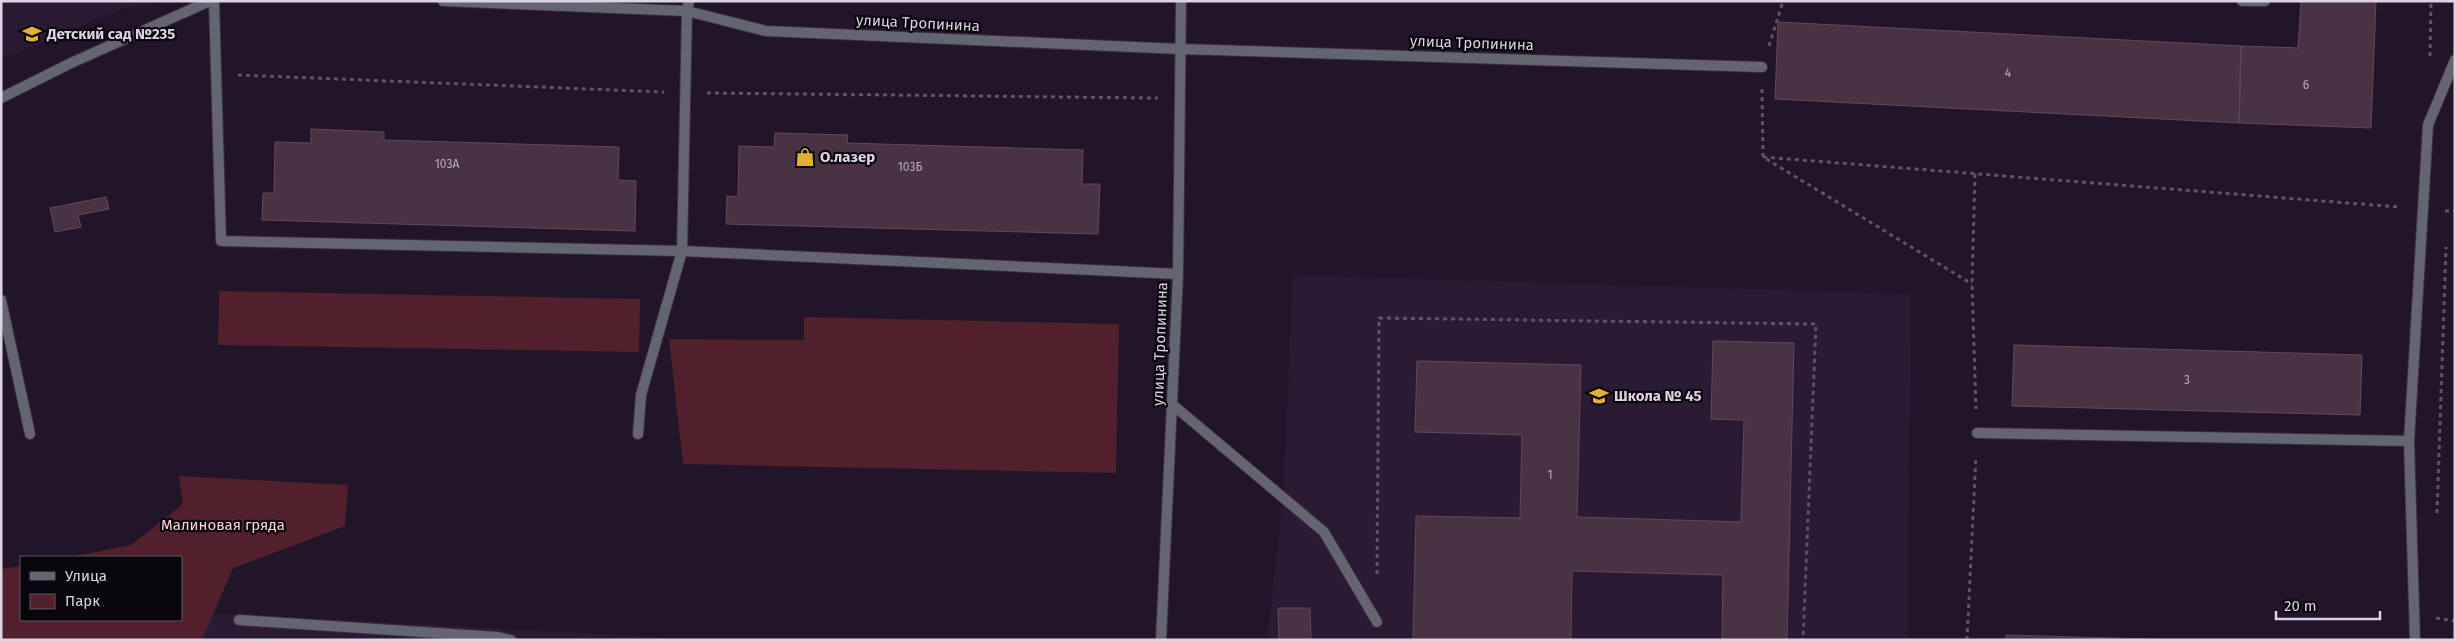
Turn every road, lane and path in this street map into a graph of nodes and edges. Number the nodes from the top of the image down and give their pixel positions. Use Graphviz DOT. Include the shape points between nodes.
graph roads {
  1 [pos="212,1"];
  2 [pos="443,1"];
  3 [pos="1181,1"];
  4 [pos="1783,1"];
  5 [pos="2242,1"];
  6 [pos="2265,1"];
  7 [pos="688,6"];
  8 [pos="1180,49"];
  9 [pos="2455,60"];
  10 [pos="1762,67"];
  11 [pos="1,98"];
  12 [pos="1763,157"];
  13 [pos="1974,174"];
  14 [pos="2424,209"];
  15 [pos="2448,211"];
  16 [pos="2455,211"];
  17 [pos="2447,221"];
  18 [pos="2447,241"];
  19 [pos="682,250"];
  20 [pos="1178,274"];
  21 [pos="1972,284"];
  22 [pos="1,300"];
  23 [pos="1173,405"];
  24 [pos="1977,433"];
  25 [pos="30,434"];
  26 [pos="638,434"];
  27 [pos="2409,441"];
  28 [pos="2436,519"];
  29 [pos="1377,583"];
  30 [pos="240,620"];
  31 [pos="2455,621"];
  32 [pos="1376,622"];
  33 [pos="2433,625"];
  34 [pos="510,640"];
  35 [pos="1161,640"];
  36 [pos="1803,640"];
  37 [pos="1967,640"];
  38 [pos="2415,640"];
  1 -- 11 [label="street" via="71,63"];
  1 -- 19 [label="street" via="221,242"];
  2 -- 7 [label="street, улица Тропинина"];
  3 -- 8 [label="street, улица Тропинина"];
  4 -- 10 [label="path"];
  5 -- 6 [label="street"];
  7 -- 8 [label="street, улица Тропинина" via="766,31"];
  7 -- 19 [label="street"];
  8 -- 10 [label="street, улица Тропинина"];
  8 -- 20 [label="street, улица Тропинина"];
  9 -- 14 [label="street" via="2428,125"];
  10 -- 12 [label="path"];
  12 -- 13 [label="path"];
  12 -- 21 [label="path"];
  13 -- 14 [label="path"];
  13 -- 21 [label="path"];
  14 -- 15 [label="path"];
  14 -- 27 [label="street"];
  15 -- 16 [label="path"];
  15 -- 17 [label="path"];
  18 -- 28 [label="path"];
  19 -- 20 [label="street"];
  19 -- 26 [label="street" via="641,395"];
  20 -- 23 [label="street, улица Тропинина"];
  21 -- 24 [label="path"];
  22 -- 25 [label="street"];
  23 -- 32 [label="street" via="1324,532"];
  23 -- 35 [label="street, улица Тропинина"];
  24 -- 27 [label="street"];
  24 -- 37 [label="path"];
  27 -- 38 [label="street"];
  29 -- 36 [label="path" via="1379,318 1816,324"];
  30 -- 34 [label="street"];
  31 -- 33 [label="path" via="2433,618"];
}
